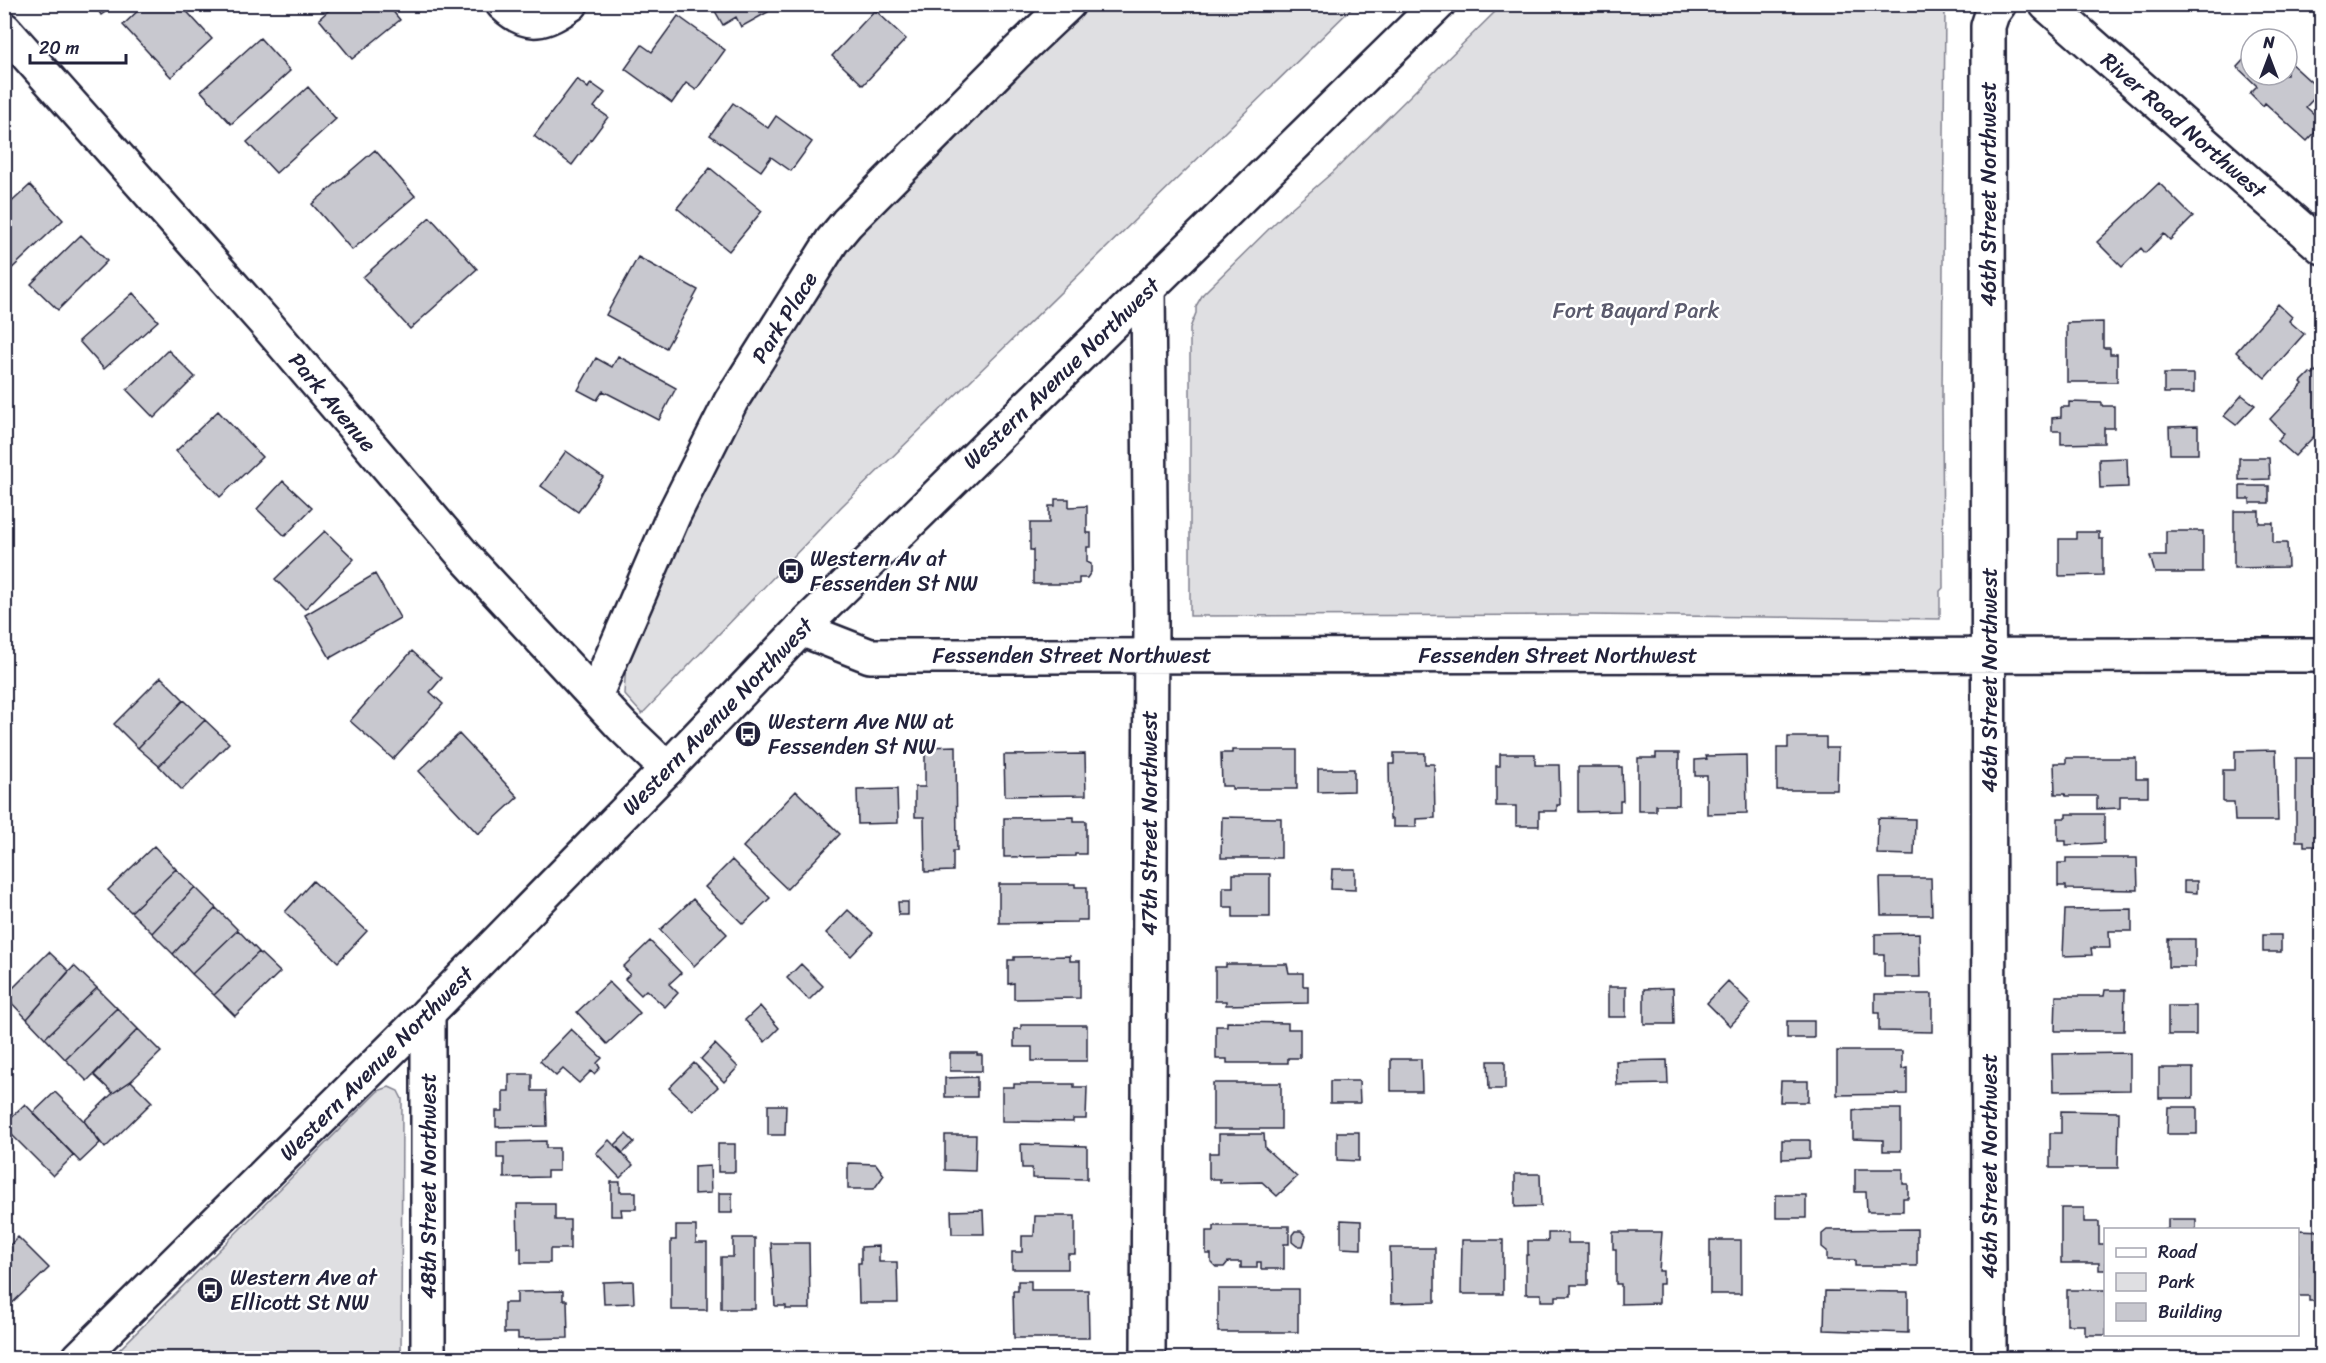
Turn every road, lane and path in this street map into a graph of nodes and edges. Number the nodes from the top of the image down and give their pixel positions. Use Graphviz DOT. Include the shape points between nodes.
graph roads {
  1 [pos="572,4"];
  2 [pos="1068,4"];
  3 [pos="1438,4"];
  4 [pos="2000,4"];
  5 [pos="2046,4"];
  6 [pos="516,13"];
  7 [pos="4,30"];
  8 [pos="2322,247"];
  9 [pos="1148,288"];
  10 [pos="801,628"];
  11 [pos="1151,654"];
  12 [pos="1989,655"];
  13 [pos="2322,655"];
  14 [pos="595,696"];
  15 [pos="667,770"];
  16 [pos="428,1013"];
  17 [pos="79,1359"];
  18 [pos="428,1359"];
  19 [pos="1148,1359"];
  20 [pos="1989,1359"];
  1 -- 6 [label="street" via="544,20"];
  2 -- 14 [label="street, Park Place" via="832,241 731,401 674,514"];
  3 -- 9 [label="street, Western Avenue Northwest"];
  4 -- 12 [label="street, 46th Street Northwest" via="1988,26"];
  5 -- 8 [label="street, River Road Northwest"];
  7 -- 14 [label="street, Park Avenue" via="268,326 465,557"];
  9 -- 10 [label="street, Western Avenue Northwest"];
  9 -- 11 [label="street, 47th Street Northwest"];
  10 -- 11 [label="street, Fessenden Street Northwest" via="870,656"];
  10 -- 15 [label="street, Western Avenue Northwest"];
  11 -- 12 [label="street, Fessenden Street Northwest"];
  11 -- 19 [label="street, 47th Street Northwest"];
  12 -- 13 [label="street, Fessenden Street Northwest"];
  12 -- 20 [label="street, 46th Street Northwest"];
  14 -- 15 [label="street, Park Avenue"];
  15 -- 16 [label="street, Western Avenue Northwest"];
  16 -- 17 [label="street, Western Avenue Northwest"];
  16 -- 18 [label="street, 48th Street Northwest"];
}
